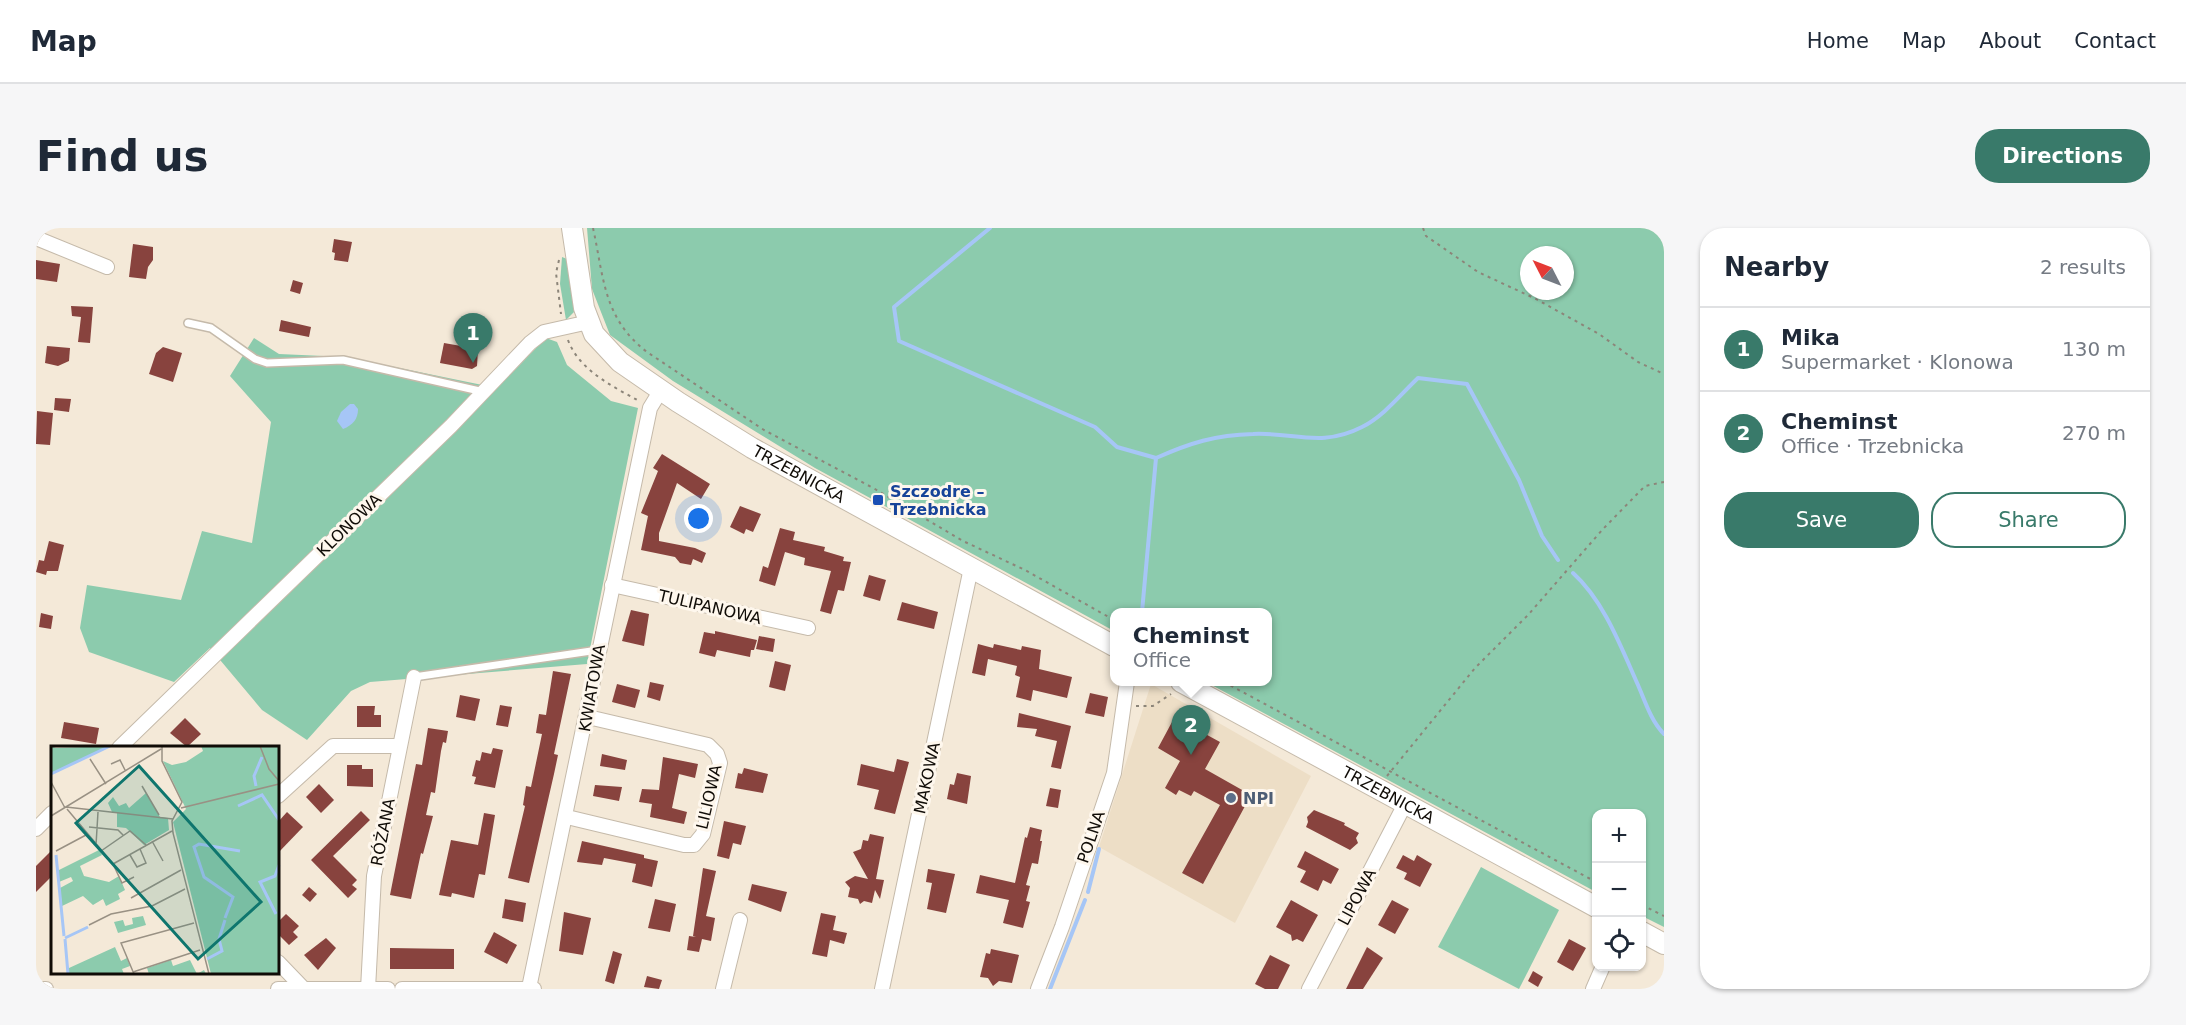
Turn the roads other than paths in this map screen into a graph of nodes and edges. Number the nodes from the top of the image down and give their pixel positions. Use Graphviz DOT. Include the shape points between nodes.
graph roads {
  1 [pos="572,228"];
  2 [pos="36,238"];
  3 [pos="107,267"];
  4 [pos="188,322"];
  5 [pos="589,322"];
  6 [pos="661,390"];
  7 [pos="484,392"];
  8 [pos="971,568"];
  9 [pos="612,585"];
  10 [pos="808,628"];
  11 [pos="1110,644"];
  12 [pos="598,650"];
  13 [pos="414,677"];
  14 [pos="1126,686"];
  15 [pos="1180,686"];
  16 [pos="588,717"];
  17 [pos="120,746"];
  18 [pos="399,746"];
  19 [pos="279,795"];
  20 [pos="1405,804"];
  21 [pos="51,814"];
  22 [pos="567,817"];
  23 [pos="36,829"];
  24 [pos="1592,905"];
  25 [pos="740,920"];
  26 [pos="1646,935"];
  27 [pos="1664,944"];
  28 [pos="279,963"];
  29 [pos="1601,971"];
  30 [pos="529,988"];
  31 [pos="36,989"];
  32 [pos="46,989"];
  33 [pos="278,989"];
  34 [pos="304,989"];
  35 [pos="368,989"];
  36 [pos="388,989"];
  37 [pos="402,989"];
  38 [pos="534,989"];
  39 [pos="723,989"];
  40 [pos="882,989"];
  41 [pos="1038,989"];
  42 [pos="1309,989"];
  43 [pos="1593,989"];
  1 -- 5 [label="street, TRZEBNICKA"];
  2 -- 3 [label="street"];
  4 -- 7 [label="lane" via="211,328 267,363 343,360"];
  5 -- 6 [label="street, TRZEBNICKA" via="610,352"];
  5 -- 7 [label="street, KLONOWA" via="543,332"];
  6 -- 8 [label="street, TRZEBNICKA" via="752,448"];
  6 -- 9 [label="street, KWIATOWA" via="650,408"];
  7 -- 17 [label="street, KLONOWA"];
  8 -- 11 [label="street, TRZEBNICKA"];
  8 -- 40 [label="street, MAKOWA"];
  9 -- 10 [label="street, TULIPANOWA"];
  9 -- 12 [label="street, KWIATOWA"];
  12 -- 13 [label="lane"];
  12 -- 16 [label="street, KWIATOWA"];
  13 -- 18 [label="street, RÓŻANA"];
  14 -- 41 [label="street, POLNA" via="1114,773"];
  15 -- 20 [label="street, TRZEBNICKA"];
  16 -- 22 [label="street, KWIATOWA"];
  16 -- 22 [label="street, LILIOWA" via="708,745 720,763 703,834 694,845"];
  18 -- 19 [label="street" via="333,746"];
  18 -- 35 [label="street, RÓŻANA" via="374,876"];
  20 -- 24 [label="street, TRZEBNICKA"];
  20 -- 42 [label="street, LIPOWA"];
  21 -- 23 [label="street"];
  22 -- 30 [label="street, KWIATOWA"];
  25 -- 39 [label="street"];
  26 -- 27 [label="street"];
  28 -- 34 [label="street"];
  29 -- 43 [label="street"];
  30 -- 37 [label="street"];
  30 -- 38 [label="street"];
  31 -- 32 [label="street"];
  33 -- 34 [label="street"];
  34 -- 35 [label="street"];
  35 -- 36 [label="street"];
}
